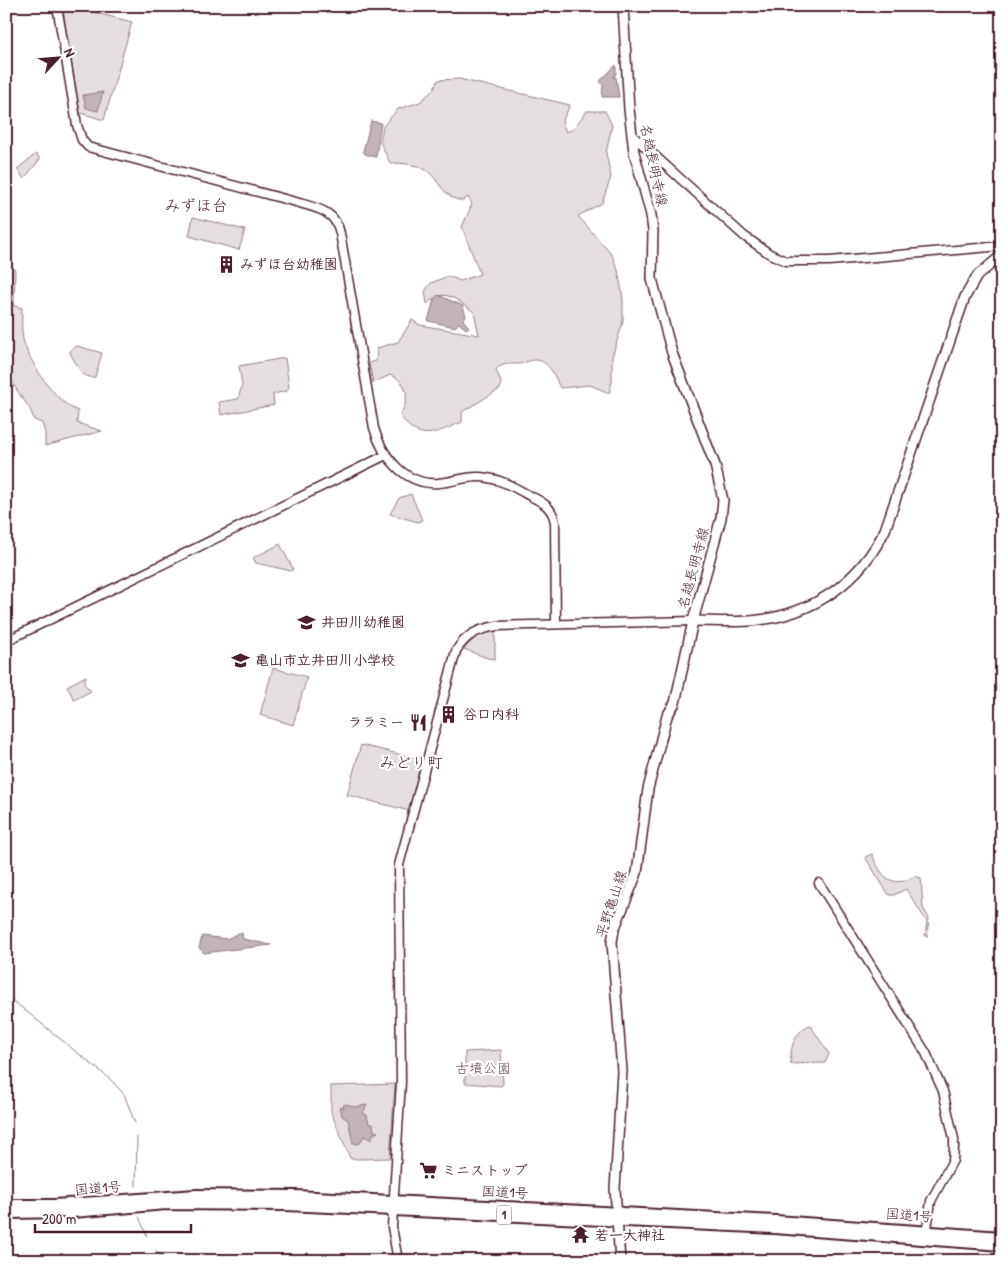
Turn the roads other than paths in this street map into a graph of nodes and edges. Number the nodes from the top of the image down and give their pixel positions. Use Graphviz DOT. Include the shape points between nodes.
graph roads {
  1 [pos="58,6"];
  2 [pos="623,6"];
  3 [pos="633,136"];
  4 [pos="1002,246"];
  5 [pos="1002,255"];
  6 [pos="386,455"];
  7 [pos="693,622"];
  8 [pos="556,624"];
  9 [pos="6,641"];
  10 [pos="819,883"];
  11 [pos="393,1204"];
  12 [pos="6,1206"];
  13 [pos="6,1214"];
  14 [pos="617,1216"];
  15 [pos="926,1234"];
  16 [pos="1002,1237"];
  17 [pos="1002,1245"];
  18 [pos="398,1261"];
  19 [pos="620,1261"];
  1 -- 6 [label="street" via="77,125 88,147 296,202 324,210 334,217 340,233 374,428"];
  2 -- 3 [label="main road, 名越長明寺線"];
  3 -- 4 [label="street" via="744,236 770,254 786,260 829,261"];
  3 -- 7 [label="main road, 名越長明寺線" via="634,152 651,216 652,279 672,353 710,448 723,500"];
  5 -- 7 [label="main road, 名越長明寺線" via="977,276 964,297 885,530 866,561 834,592 799,611 757,620"];
  6 -- 8 [label="street" via="401,471 418,480 437,483 471,477 493,479 516,488 550,509 555,522"];
  6 -- 9 [label="street"];
  7 -- 8 [label="street"];
  7 -- 14 [label="main road, 平野亀山線" via="674,703 667,716 648,789 637,873 612,942 622,1071 615,1189"];
  8 -- 11 [label="street" via="480,629 462,642 454,657 399,865 402,1082"];
  10 -- 15 [label="street" via="926,1053 942,1091 954,1139 953,1160 931,1202"];
  11 -- 12 [label="highway, 国道1号 / 1" via="296,1196 196,1195 54,1206"];
  11 -- 13 [label="highway, 国道1号 / 1" via="207,1204"];
  11 -- 14 [label="highway, 国道1号 / 1"];
  11 -- 18 [label="street" via="392,1227"];
  14 -- 15 [label="highway, 国道1号 / 1" via="774,1228"];
  14 -- 19 [label="main road, 平野亀山線"];
  15 -- 16 [label="highway, 国道1号 / 1"];
  15 -- 17 [label="highway, 国道1号 / 1"];
}
